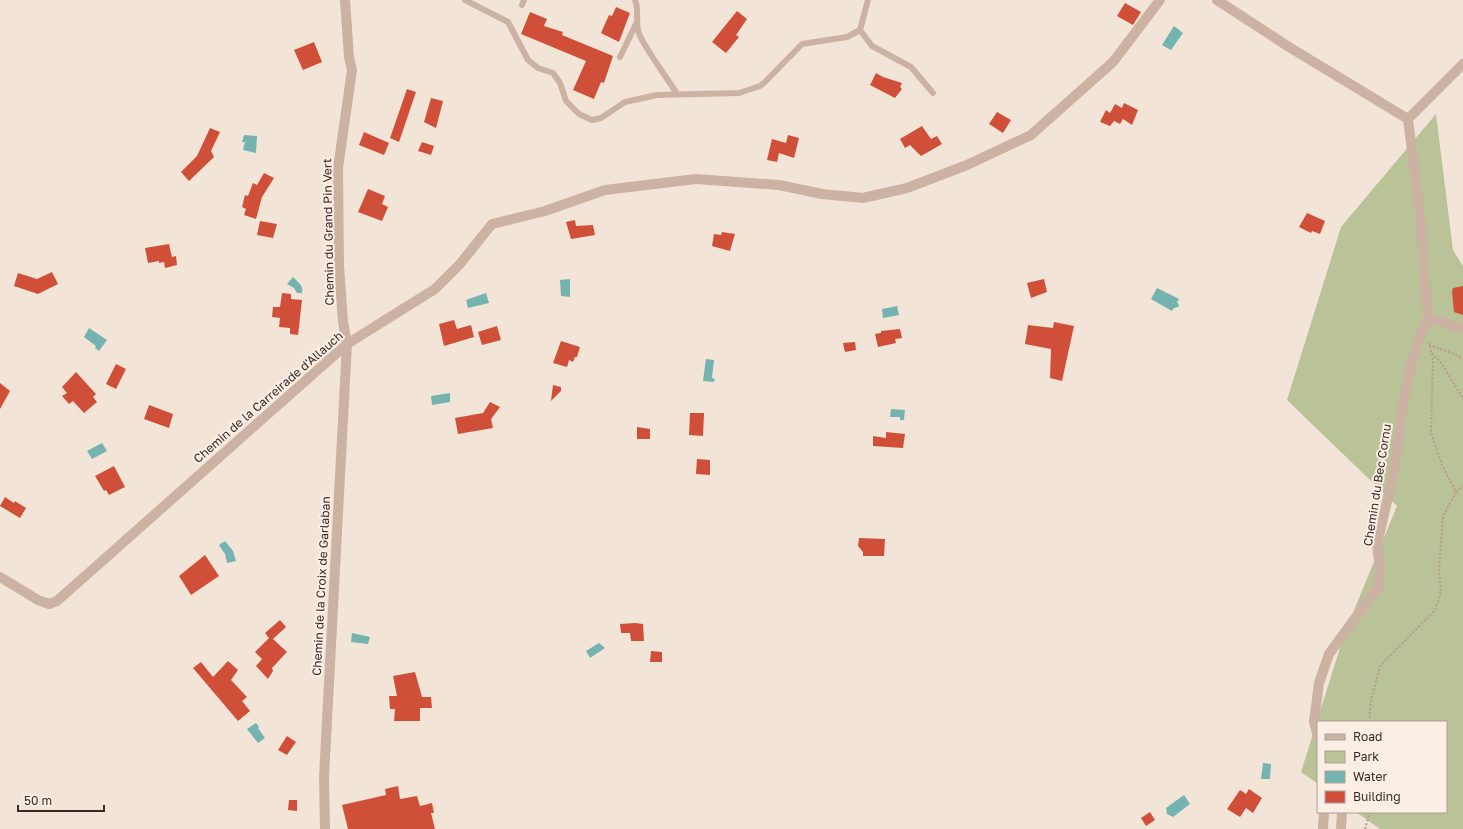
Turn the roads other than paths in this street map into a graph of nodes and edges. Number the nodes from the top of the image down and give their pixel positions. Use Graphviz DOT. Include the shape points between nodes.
graph roads {
  1 [pos="344,0"];
  2 [pos="465,0"];
  3 [pos="635,0"];
  4 [pos="868,0"];
  5 [pos="1160,0"];
  6 [pos="1217,0"];
  7 [pos="636,24"];
  8 [pos="860,30"];
  9 [pos="620,57"];
  10 [pos="1463,64"];
  11 [pos="933,93"];
  12 [pos="678,94"];
  13 [pos="1408,118"];
  14 [pos="1428,318"];
  15 [pos="1463,329"];
  16 [pos="346,344"];
  17 [pos="0,577"];
  18 [pos="1317,733"];
  19 [pos="1324,813"];
  20 [pos="1342,813"];
  21 [pos="325,829"];
  22 [pos="1323,829"];
  23 [pos="1341,829"];
  1 -- 16 [label="street, Chemin du Grand Pin Vert" via="352,70 338,168 342,322"];
  2 -- 12 [label="lane" via="508,22 528,60 538,68 553,74 560,83 566,101 579,114 592,120 601,118 625,102 657,95"];
  3 -- 7 [label="lane"];
  4 -- 8 [label="lane"];
  5 -- 16 [label="street, Chemin de la Carreirade d'Allauch" via="1113,62 1031,135 967,165 907,188 863,198 779,186 696,179 605,190 545,211 492,224 460,264 435,289"];
  6 -- 13 [label="street" via="1289,47"];
  7 -- 9 [label="lane"];
  7 -- 12 [label="lane" via="640,36"];
  8 -- 11 [label="lane" via="872,46 912,67"];
  8 -- 12 [label="lane" via="847,36 802,44 760,86 740,93"];
  10 -- 13 [label="street"];
  13 -- 14 [label="street" via="1421,223"];
  14 -- 15 [label="street"];
  14 -- 18 [label="street, Chemin du Bec Cornu" via="1410,369 1395,466 1377,545 1380,569 1378,587 1329,654 1319,683 1314,722"];
  16 -- 17 [label="street, Chemin de la Carreirade d'Allauch" via="57,601 44,603"];
  16 -- 21 [label="street, Chemin de la Croix de Garlaban" via="324,777"];
  19 -- 22 [label="street"];
  20 -- 23 [label="street"];
}
